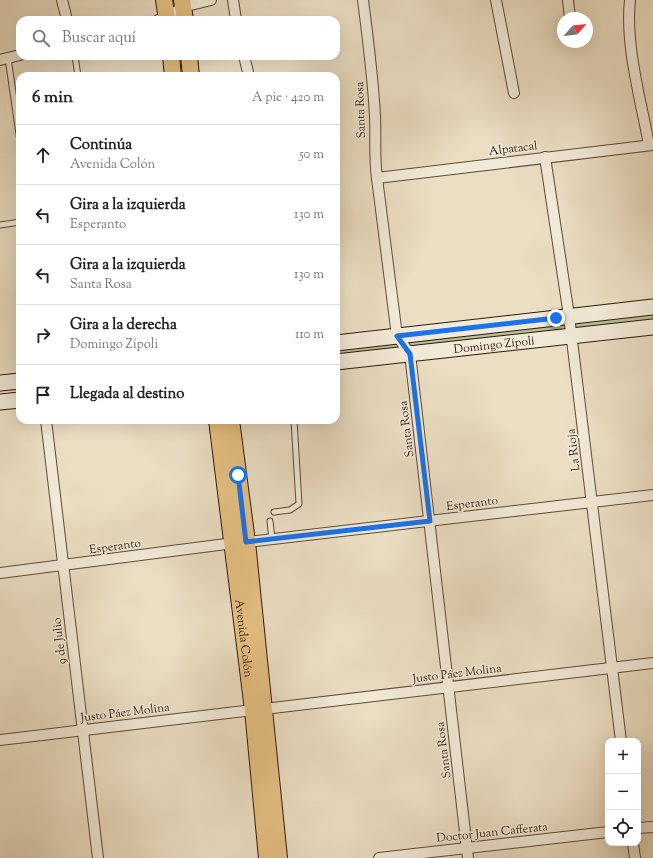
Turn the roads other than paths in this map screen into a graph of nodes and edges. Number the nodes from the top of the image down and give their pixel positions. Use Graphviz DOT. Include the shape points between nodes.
graph roads {
  1 [pos="62,0"];
  2 [pos="164,0"];
  3 [pos="211,0"];
  4 [pos="233,0"];
  5 [pos="363,0"];
  6 [pos="496,0"];
  7 [pos="568,0"];
  8 [pos="630,0"];
  9 [pos="184,9"];
  10 [pos="569,12"];
  11 [pos="66,16"];
  12 [pos="164,16"];
  13 [pos="170,16"];
  14 [pos="235,16"];
  15 [pos="16,56"];
  16 [pos="2,59"];
  17 [pos="76,60"];
  18 [pos="171,60"];
  19 [pos="190,60"];
  20 [pos="245,60"];
  21 [pos="77,72"];
  22 [pos="173,72"];
  23 [pos="191,72"];
  24 [pos="248,72"];
  25 [pos="514,93"];
  26 [pos="16,123"];
  27 [pos="651,145"];
  28 [pos="545,157"];
  29 [pos="377,178"];
  30 [pos="16,223"];
  31 [pos="0,225"];
  32 [pos="653,307"];
  33 [pos="569,316"];
  34 [pos="653,327"];
  35 [pos="397,336"];
  36 [pos="572,336"];
  37 [pos="340,343"];
  38 [pos="410,354"];
  39 [pos="340,362"];
  40 [pos="16,381"];
  41 [pos="0,383"];
  42 [pos="16,400"];
  43 [pos="0,402"];
  44 [pos="46,424"];
  45 [pos="218,424"];
  46 [pos="232,424"];
  47 [pos="294,424"];
  48 [pos="653,495"];
  49 [pos="592,502"];
  50 [pos="274,512"];
  51 [pos="270,521"];
  52 [pos="430,521"];
  53 [pos="272,539"];
  54 [pos="240,543"];
  55 [pos="63,566"];
  56 [pos="0,573"];
  57 [pos="653,663"];
  58 [pos="612,668"];
  59 [pos="449,687"];
  60 [pos="259,710"];
  61 [pos="83,731"];
  62 [pos="621,738"];
  63 [pos="0,740"];
  64 [pos="653,827"];
  65 [pos="641,828"];
  66 [pos="605,832"];
  67 [pos="633,846"];
  68 [pos="468,853"];
  69 [pos="98,858"];
  70 [pos="267,858"];
  71 [pos="279,858"];
  72 [pos="378,858"];
  73 [pos="635,858"];
  1 -- 11 [label="street"];
  2 -- 12 [label="main road"];
  3 -- 9 [label="street"];
  4 -- 14 [label="street"];
  5 -- 29 [label="street, Santa Rosa" via="372,75 374,159"];
  6 -- 25 [label="street"];
  7 -- 10 [label="street"];
  8 -- 27 [label="street" via="629,36"];
  9 -- 13 [label="street"];
  15 -- 16 [label="street"];
  16 -- 26 [label="lane"];
  17 -- 21 [label="lane"];
  18 -- 22 [label="main road"];
  19 -- 23 [label="main road"];
  20 -- 24 [label="street"];
  27 -- 28 [label="street, Alpatacal"];
  28 -- 29 [label="street, Alpatacal"];
  28 -- 33 [label="street, La Rioja"];
  29 -- 35 [label="street, Santa Rosa"];
  30 -- 31 [label="lane"];
  32 -- 33 [label="main road, Domingo Zípoli"];
  33 -- 35 [label="main road, Domingo Zípoli"];
  33 -- 36 [label="street, La Rioja"];
  34 -- 36 [label="main road, Domingo Zípoli"];
  35 -- 37 [label="main road, Domingo Zípoli"];
  35 -- 38 [label="street, Santa Rosa"];
  36 -- 38 [label="main road, Domingo Zípoli"];
  36 -- 49 [label="street, La Rioja"];
  38 -- 39 [label="main road, Domingo Zípoli"];
  38 -- 52 [label="street, Santa Rosa"];
  40 -- 41 [label="main road"];
  42 -- 43 [label="main road"];
  44 -- 55 [label="street, 9 de Julio"];
  45 -- 54 [label="main road, Avenida Colón"];
  46 -- 54 [label="main road, Avenida Colón" via="242,474 245,515"];
  47 -- 50 [label="lane" via="299,504 290,510"];
  48 -- 49 [label="street, Esperanto"];
  49 -- 52 [label="street, Esperanto"];
  49 -- 58 [label="street, La Rioja"];
  51 -- 53 [label="lane"];
  52 -- 53 [label="street, Esperanto"];
  52 -- 59 [label="street, Santa Rosa"];
  53 -- 54 [label="street, Esperanto"];
  54 -- 55 [label="street, Esperanto"];
  54 -- 60 [label="main road, Avenida Colón"];
  55 -- 56 [label="street, Esperanto"];
  55 -- 61 [label="street, 9 de Julio"];
  57 -- 58 [label="street, Justo Páez Molina"];
  58 -- 59 [label="street, Justo Páez Molina"];
  58 -- 62 [label="street, La Rioja"];
  59 -- 60 [label="street, Justo Páez Molina"];
  59 -- 68 [label="street, Santa Rosa"];
  60 -- 61 [label="street, Justo Páez Molina"];
  60 -- 70 [label="main road, Avenida Colón"];
  60 -- 71 [label="main road, Avenida Colón"];
  61 -- 63 [label="street, Justo Páez Molina"];
  61 -- 69 [label="street, 9 de Julio"];
  64 -- 65 [label="street"];
  66 -- 68 [label="street, Doctor Juan Cafferata"];
  67 -- 73 [label="street"];
  68 -- 72 [label="street, Doctor Juan Cafferata"];
}
